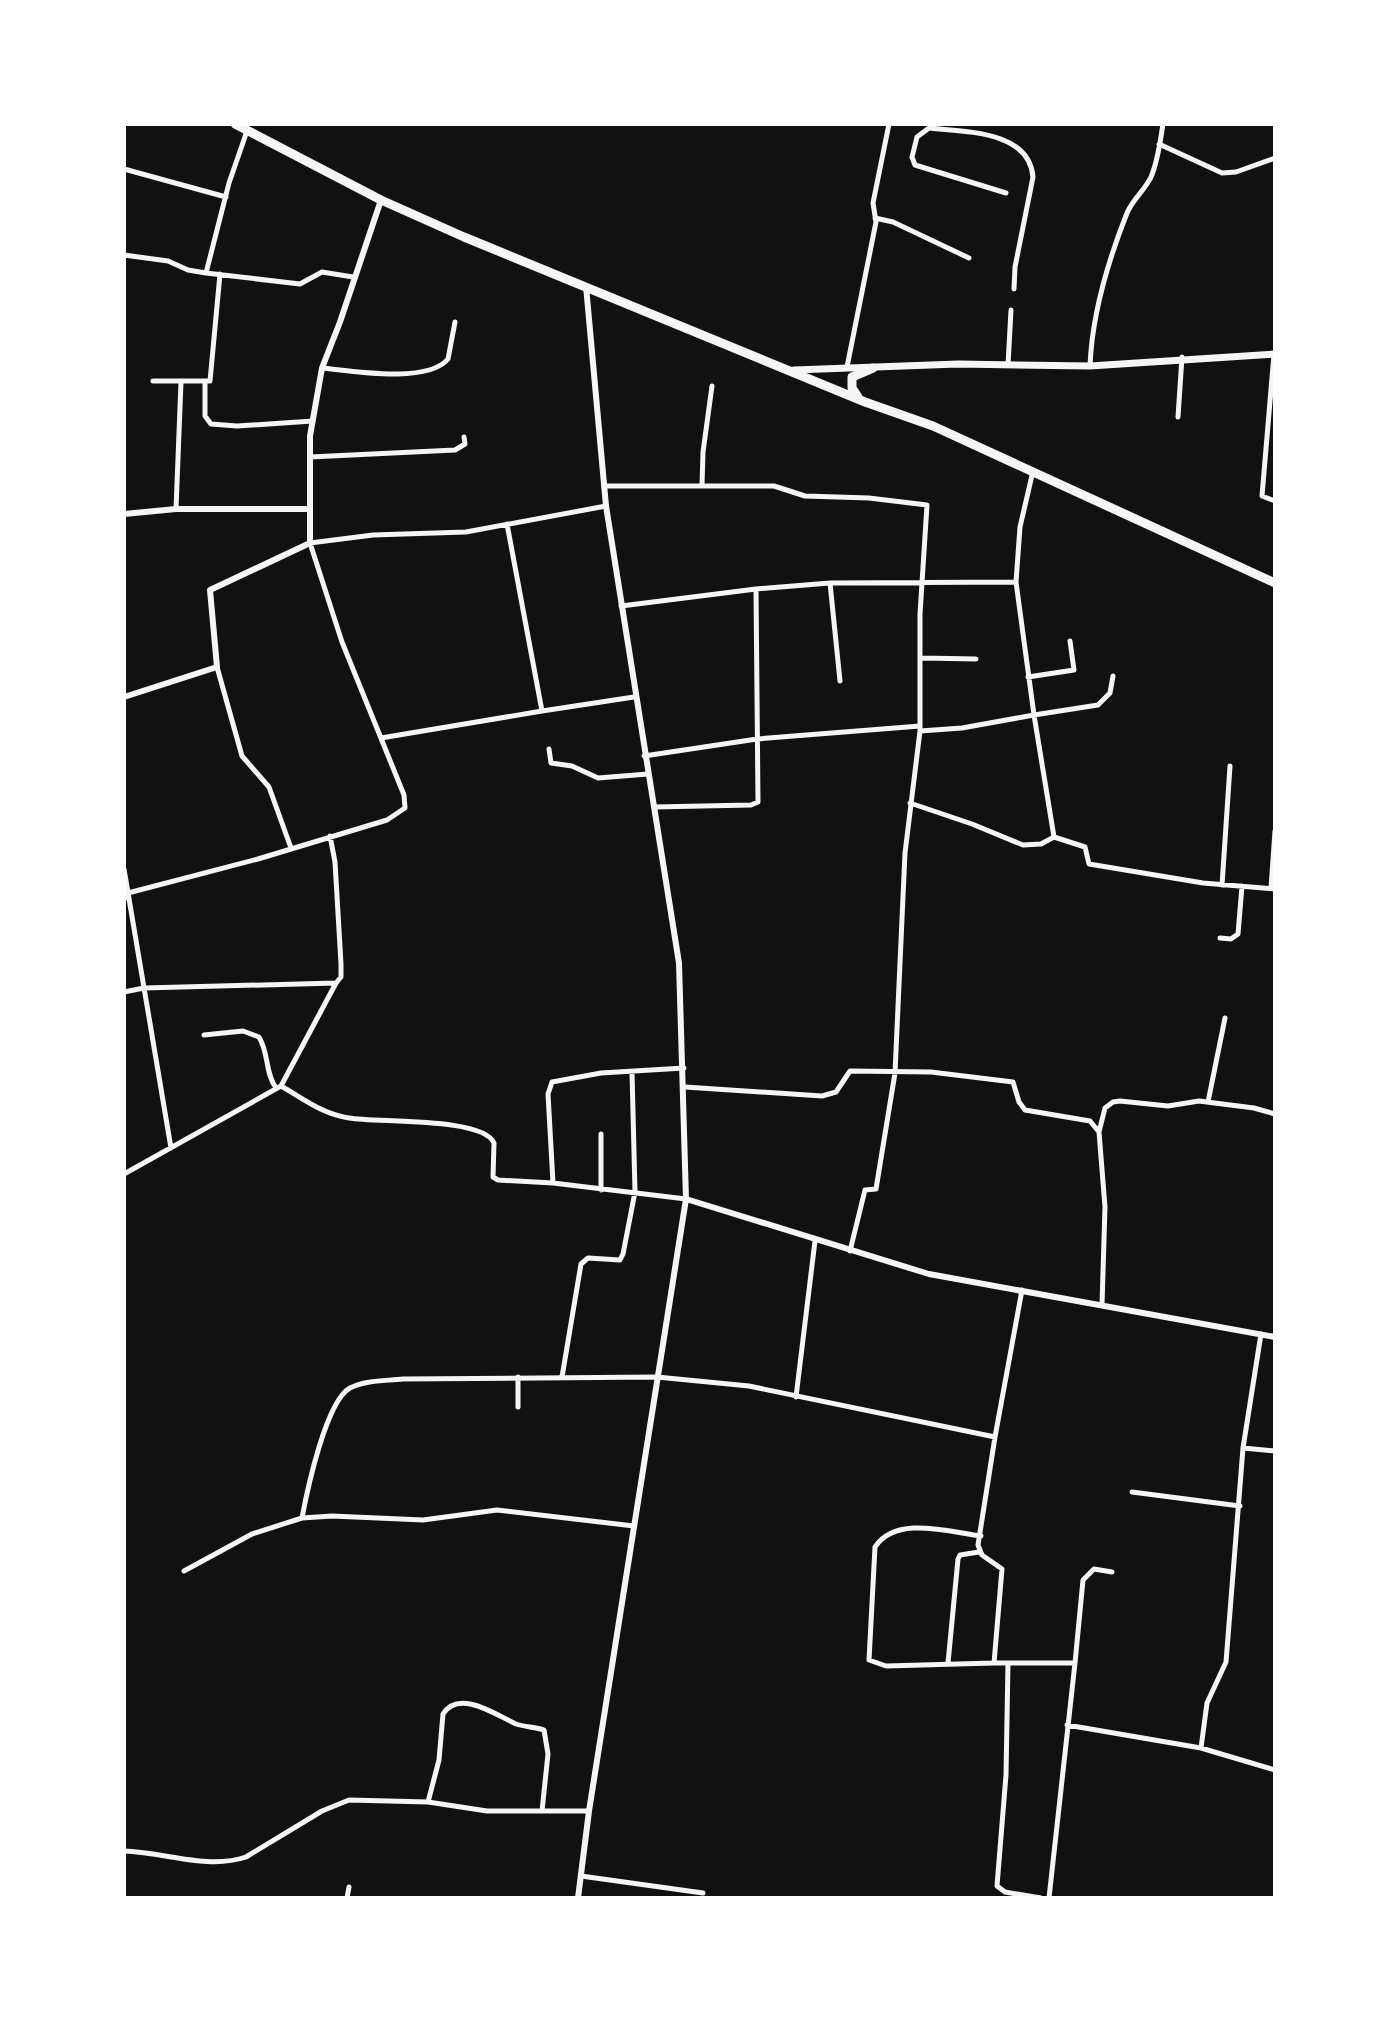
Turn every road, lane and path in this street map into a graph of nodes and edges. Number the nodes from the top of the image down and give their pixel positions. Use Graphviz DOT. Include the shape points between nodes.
graph roads {
  1 [pos="235,124"];
  2 [pos="889,124"];
  3 [pos="1163,124"];
  4 [pos="247,131"];
  5 [pos="1159,144"];
  6 [pos="1275,158"];
  7 [pos="124,169"];
  8 [pos="1006,192"];
  9 [pos="226,197"];
  10 [pos="381,200"];
  11 [pos="875,218"];
  12 [pos="124,255"];
  13 [pos="969,258"];
  14 [pos="205,273"];
  15 [pos="220,274"];
  16 [pos="353,277"];
  17 [pos="586,286"];
  18 [pos="1014,289"];
  19 [pos="1011,310"];
  20 [pos="455,322"];
  21 [pos="1274,354"];
  22 [pos="1182,357"];
  23 [pos="1008,365"];
  24 [pos="1090,366"];
  25 [pos="847,367"];
  26 [pos="321,368"];
  27 [pos="873,368"];
  28 [pos="794,370"];
  29 [pos="153,381"];
  30 [pos="181,382"];
  31 [pos="205,383"];
  32 [pos="712,386"];
  33 [pos="865,402"];
  34 [pos="1178,417"];
  35 [pos="313,421"];
  36 [pos="464,437"];
  37 [pos="310,457"];
  38 [pos="1033,471"];
  39 [pos="702,485"];
  40 [pos="604,486"];
  41 [pos="1275,501"];
  42 [pos="606,506"];
  43 [pos="176,509"];
  44 [pos="309,509"];
  45 [pos="124,514"];
  46 [pos="507,524"];
  47 [pos="310,543"];
  48 [pos="1016,582"];
  49 [pos="830,583"];
  50 [pos="921,583"];
  51 [pos="1275,583"];
  52 [pos="756,589"];
  53 [pos="621,606"];
  54 [pos="1070,641"];
  55 [pos="922,658"];
  56 [pos="976,659"];
  57 [pos="216,667"];
  58 [pos="1113,676"];
  59 [pos="1028,677"];
  60 [pos="840,681"];
  61 [pos="124,697"];
  62 [pos="634,697"];
  63 [pos="542,711"];
  64 [pos="1034,715"];
  65 [pos="920,729"];
  66 [pos="381,738"];
  67 [pos="757,739"];
  68 [pos="549,749"];
  69 [pos="645,756"];
  70 [pos="1230,766"];
  71 [pos="648,774"];
  72 [pos="910,803"];
  73 [pos="654,807"];
  74 [pos="1275,831"];
  75 [pos="330,836"];
  76 [pos="1054,837"];
  77 [pos="291,848"];
  78 [pos="124,870"];
  79 [pos="1222,885"];
  80 [pos="1242,886"];
  81 [pos="1273,888"];
  82 [pos="126,896"];
  83 [pos="1220,938"];
  84 [pos="336,983"];
  85 [pos="144,988"];
  86 [pos="124,992"];
  87 [pos="1225,1018"];
  88 [pos="204,1035"];
  89 [pos="684,1069"];
  90 [pos="632,1072"];
  91 [pos="895,1073"];
  92 [pos="279,1087"];
  93 [pos="685,1087"];
  94 [pos="1208,1102"];
  95 [pos="1275,1114"];
  96 [pos="1099,1132"];
  97 [pos="601,1134"];
  98 [pos="171,1148"];
  99 [pos="124,1174"];
  100 [pos="553,1183"];
  101 [pos="601,1190"];
  102 [pos="635,1192"];
  103 [pos="686,1199"];
  104 [pos="815,1241"];
  105 [pos="850,1251"];
  106 [pos="1022,1290"];
  107 [pos="1102,1305"];
  108 [pos="1261,1334"];
  109 [pos="1275,1337"];
  110 [pos="518,1377"];
  111 [pos="562,1377"];
  112 [pos="657,1377"];
  113 [pos="796,1397"];
  114 [pos="518,1407"];
  115 [pos="995,1437"];
  116 [pos="1243,1448"];
  117 [pos="1275,1451"];
  118 [pos="1132,1492"];
  119 [pos="1240,1506"];
  120 [pos="302,1518"];
  121 [pos="634,1525"];
  122 [pos="981,1535"];
  123 [pos="979,1552"];
  124 [pos="184,1571"];
  125 [pos="1112,1572"];
  126 [pos="948,1663"];
  127 [pos="994,1663"];
  128 [pos="1009,1663"];
  129 [pos="1075,1663"];
  130 [pos="1067,1726"];
  131 [pos="1201,1748"];
  132 [pos="1275,1770"];
  133 [pos="428,1802"];
  134 [pos="542,1811"];
  135 [pos="589,1811"];
  136 [pos="124,1851"];
  137 [pos="581,1876"];
  138 [pos="349,1887"];
  139 [pos="703,1893"];
  140 [pos="347,1898"];
  141 [pos="578,1898"];
  142 [pos="1041,1898"];
  143 [pos="1049,1898"];
  1 -- 4 [label="highway"];
  2 -- 11 [label="street" via="873,203"];
  3 -- 5 [label="street"];
  4 -- 9 [label="street"];
  4 -- 10 [label="highway"];
  5 -- 6 [label="street" via="1222,173"];
  5 -- 24 [label="street" via="1150,180 1132,204 1105,281"];
  7 -- 9 [label="street"];
  8 -- 18 [label="street" via="915,165 917,137 929,128 1001,139 1024,151 1033,177"];
  9 -- 14 [label="street"];
  10 -- 16 [label="street"];
  10 -- 17 [label="highway"];
  11 -- 13 [label="street"];
  11 -- 25 [label="street"];
  12 -- 14 [label="street" via="168,261"];
  14 -- 15 [label="street"];
  15 -- 16 [label="street" via="300,284 322,272"];
  15 -- 31 [label="street" via="212,377"];
  16 -- 26 [label="street"];
  17 -- 28 [label="highway"];
  17 -- 40 [label="street"];
  19 -- 23 [label="street"];
  20 -- 26 [label="street" via="448,359 434,369 410,373"];
  21 -- 22 [label="main road"];
  21 -- 41 [label="street" via="1262,496"];
  22 -- 24 [label="main road"];
  22 -- 34 [label="street"];
  23 -- 24 [label="main road"];
  23 -- 27 [label="main road"];
  25 -- 27 [label="main road"];
  25 -- 28 [label="main road"];
  26 -- 35 [label="street"];
  27 -- 33 [label="highway" via="852,377 853,392"];
  28 -- 33 [label="highway"];
  29 -- 30 [label="street"];
  30 -- 31 [label="street"];
  30 -- 43 [label="street"];
  31 -- 35 [label="street" via="205,416 211,424"];
  32 -- 39 [label="street"];
  33 -- 38 [label="highway" via="933,425"];
  35 -- 37 [label="street"];
  36 -- 37 [label="street" via="465,444 455,450"];
  37 -- 44 [label="street"];
  38 -- 48 [label="street" via="1020,527"];
  38 -- 51 [label="highway"];
  39 -- 40 [label="street"];
  39 -- 50 [label="street" via="783,487 805,496 926,505"];
  40 -- 42 [label="street"];
  42 -- 46 [label="street"];
  42 -- 53 [label="street"];
  43 -- 44 [label="street"];
  43 -- 45 [label="street"];
  44 -- 47 [label="street"];
  46 -- 47 [label="street" via="466,532 373,535"];
  46 -- 63 [label="street"];
  47 -- 57 [label="street" via="210,590"];
  47 -- 66 [label="street" via="342,642"];
  48 -- 50 [label="street"];
  48 -- 59 [label="street"];
  49 -- 50 [label="street"];
  49 -- 52 [label="street"];
  49 -- 60 [label="street"];
  50 -- 55 [label="street"];
  52 -- 53 [label="street"];
  52 -- 67 [label="street"];
  53 -- 62 [label="street"];
  54 -- 59 [label="street" via="1074,670"];
  55 -- 56 [label="street"];
  55 -- 65 [label="street"];
  57 -- 61 [label="street"];
  57 -- 77 [label="street" via="242,756 269,787"];
  58 -- 64 [label="street" via="1110,693 1098,705"];
  59 -- 64 [label="street"];
  62 -- 63 [label="street"];
  62 -- 69 [label="street"];
  63 -- 66 [label="street"];
  64 -- 65 [label="street" via="962,728"];
  64 -- 76 [label="street"];
  65 -- 67 [label="street"];
  65 -- 72 [label="street"];
  66 -- 75 [label="street" via="405,808 387,820"];
  67 -- 69 [label="street"];
  67 -- 73 [label="street" via="755,803"];
  68 -- 71 [label="street" via="551,763 572,766 598,778"];
  69 -- 71 [label="street"];
  70 -- 79 [label="street"];
  71 -- 73 [label="street"];
  72 -- 76 [label="street" via="1023,845 1041,844"];
  72 -- 91 [label="street"];
  73 -- 89 [label="street" via="679,963"];
  74 -- 81 [label="street"];
  75 -- 77 [label="street"];
  75 -- 84 [label="street" via="341,964"];
  76 -- 79 [label="street" via="1086,847 1093,866"];
  77 -- 82 [label="street"];
  78 -- 82 [label="street"];
  79 -- 80 [label="street"];
  80 -- 81 [label="street"];
  80 -- 83 [label="street" via="1238,934"];
  82 -- 85 [label="street"];
  84 -- 85 [label="street"];
  84 -- 92 [label="street"];
  85 -- 86 [label="street"];
  85 -- 98 [label="street"];
  87 -- 94 [label="street"];
  88 -- 92 [label="street" via="243,1031 259,1037 270,1081"];
  89 -- 90 [label="street"];
  89 -- 93 [label="street"];
  90 -- 100 [label="street" via="549,1084"];
  90 -- 102 [label="street"];
  91 -- 93 [label="street" via="850,1071 836,1093 822,1096"];
  91 -- 96 [label="street" via="944,1073 1013,1082 1026,1110 1090,1121"];
  91 -- 105 [label="street" via="880,1151 880,1177 876,1189 865,1190"];
  92 -- 98 [label="street"];
  92 -- 100 [label="street" via="323,1112 349,1118 484,1132 494,1143 495,1179"];
  93 -- 103 [label="street"];
  94 -- 95 [label="street"];
  94 -- 96 [label="street" via="1168,1106 1112,1102 1105,1108"];
  96 -- 107 [label="street" via="1105,1207"];
  97 -- 101 [label="street"];
  98 -- 99 [label="street"];
  100 -- 101 [label="street"];
  101 -- 102 [label="street"];
  102 -- 103 [label="street"];
  102 -- 111 [label="street" via="620,1259 588,1258 581,1264"];
  103 -- 104 [label="street"];
  103 -- 112 [label="street"];
  104 -- 105 [label="street"];
  104 -- 113 [label="street"];
  105 -- 106 [label="street" via="929,1274"];
  106 -- 107 [label="street"];
  106 -- 115 [label="street"];
  107 -- 108 [label="street"];
  108 -- 109 [label="street"];
  108 -- 116 [label="street"];
  110 -- 111 [label="street"];
  110 -- 114 [label="street"];
  110 -- 120 [label="street" via="403,1379 349,1388 338,1399 326,1430"];
  111 -- 112 [label="street"];
  112 -- 113 [label="street" via="748,1386"];
  112 -- 121 [label="street"];
  113 -- 115 [label="street"];
  115 -- 122 [label="street"];
  116 -- 117 [label="street"];
  116 -- 119 [label="street"];
  118 -- 119 [label="street"];
  119 -- 131 [label="street" via="1226,1662 1207,1703"];
  120 -- 121 [label="street" via="423,1520 497,1510"];
  120 -- 124 [label="street" via="252,1534"];
  121 -- 135 [label="street"];
  122 -- 123 [label="street"];
  122 -- 126 [label="street" via="897,1530 875,1547 871,1663"];
  123 -- 126 [label="street" via="958,1559"];
  123 -- 127 [label="street" via="1002,1571"];
  125 -- 129 [label="street" via="1094,1569 1083,1580"];
  126 -- 127 [label="street"];
  127 -- 128 [label="street"];
  128 -- 129 [label="street"];
  128 -- 142 [label="street" via="997,1886 1005,1892"];
  129 -- 130 [label="street"];
  130 -- 131 [label="street"];
  130 -- 143 [label="street"];
  131 -- 132 [label="street"];
  133 -- 134 [label="street" via="486,1811"];
  133 -- 134 [label="street" via="439,1760 443,1714 452,1706 471,1705 544,1730 548,1754"];
  133 -- 136 [label="street" via="340,1803 234,1861"];
  134 -- 135 [label="street"];
  135 -- 137 [label="street"];
  137 -- 139 [label="street"];
  137 -- 141 [label="street"];
  138 -- 140 [label="street"];
}
